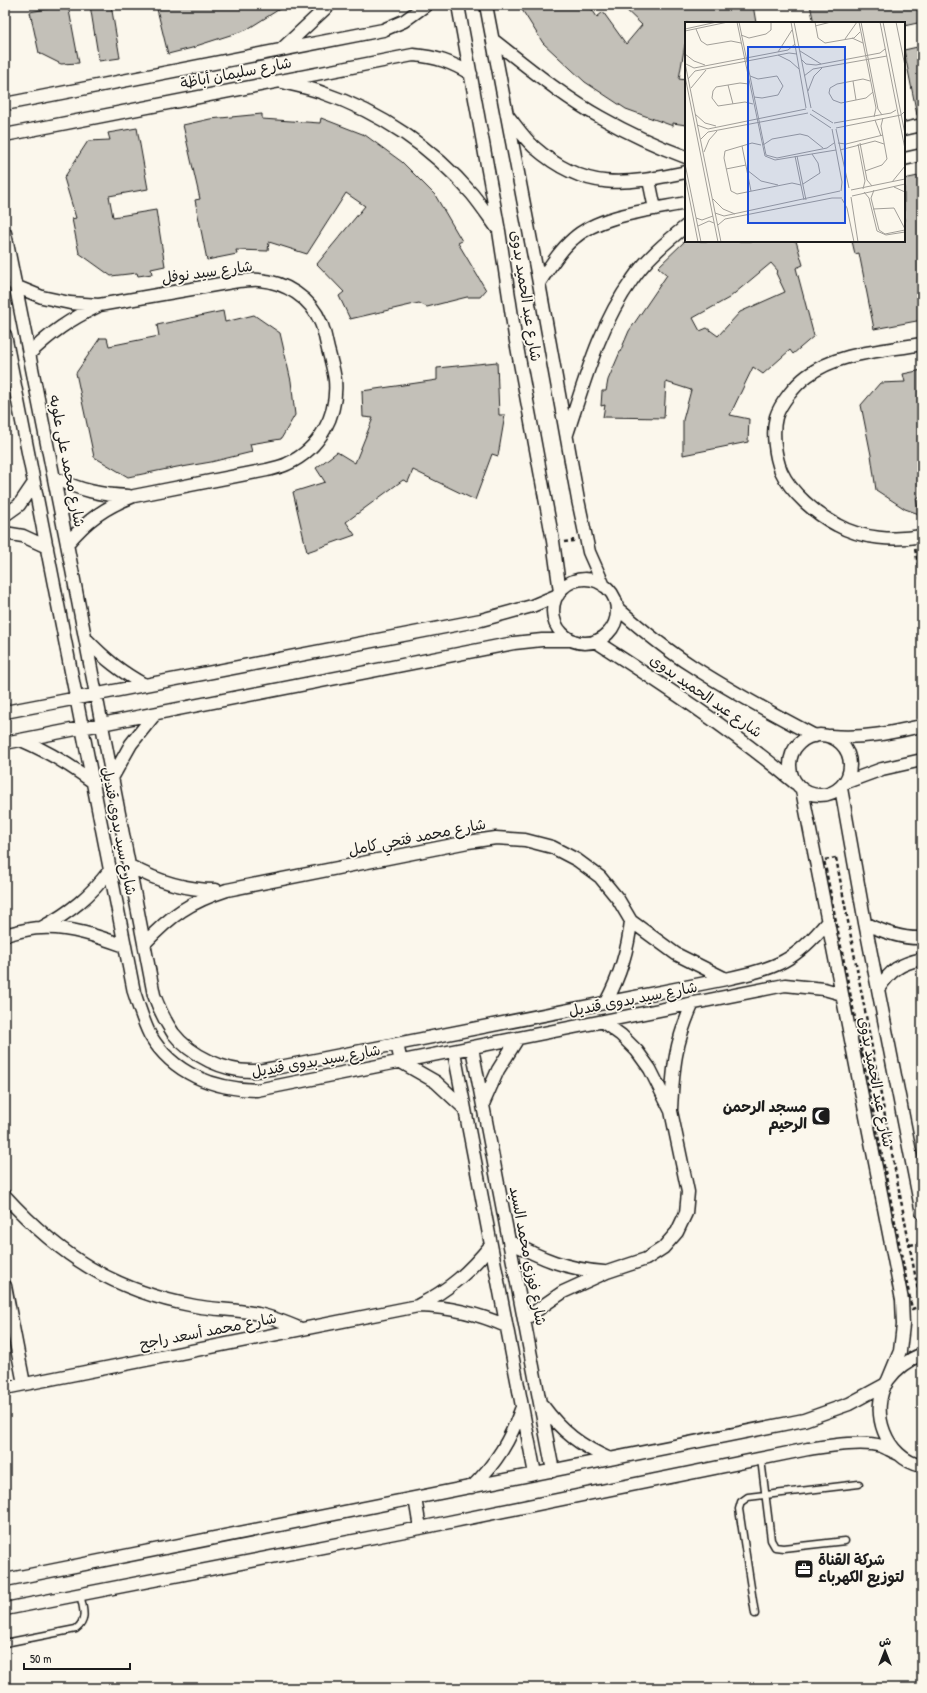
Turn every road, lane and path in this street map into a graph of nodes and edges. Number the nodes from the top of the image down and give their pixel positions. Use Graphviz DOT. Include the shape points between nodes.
graph roads {
  1 [pos="329,5"];
  2 [pos="426,5"];
  3 [pos="458,5"];
  4 [pos="486,5"];
  5 [pos="493,40"];
  6 [pos="282,50"];
  7 [pos="471,74"];
  8 [pos="279,81"];
  9 [pos="5,104"];
  10 [pos="507,114"];
  11 [pos="922,125"];
  12 [pos="905,129"];
  13 [pos="5,135"];
  14 [pos="922,155"];
  15 [pos="685,157"];
  16 [pos="905,159"];
  17 [pos="685,172"];
  18 [pos="649,180"];
  19 [pos="685,203"];
  20 [pos="655,209"];
  21 [pos="685,227"];
  22 [pos="499,231"];
  23 [pos="5,233"];
  24 [pos="539,283"];
  25 [pos="15,286"];
  26 [pos="99,305"];
  27 [pos="5,335"];
  28 [pos="922,344"];
  29 [pos="29,354"];
  30 [pos="7,355"];
  31 [pos="566,437"];
  32 [pos="54,478"];
  33 [pos="34,483"];
  34 [pos="134,496"];
  35 [pos="5,515"];
  36 [pos="5,532"];
  37 [pos="572,533"];
  38 [pos="562,535"];
  39 [pos="917,536"];
  40 [pos="67,544"];
  41 [pos="47,546"];
  42 [pos="922,584"];
  43 [pos="604,586"];
  44 [pos="559,593"];
  45 [pos="616,608"];
  46 [pos="86,639"];
  47 [pos="572,640"];
  48 [pos="595,641"];
  49 [pos="145,685"];
  50 [pos="96,694"];
  51 [pos="76,698"];
  52 [pos="5,712"];
  53 [pos="155,714"];
  54 [pos="102,724"];
  55 [pos="922,726"];
  56 [pos="82,728"];
  57 [pos="821,736"];
  58 [pos="21,740"];
  59 [pos="5,743"];
  60 [pos="922,760"];
  61 [pos="112,778"];
  62 [pos="93,782"];
  63 [pos="843,785"];
  64 [pos="798,787"];
  65 [pos="130,866"];
  66 [pos="110,870"];
  67 [pos="227,890"];
  68 [pos="631,921"];
  69 [pos="828,921"];
  70 [pos="865,923"];
  71 [pos="42,928"];
  72 [pos="5,935"];
  73 [pos="922,938"];
  74 [pos="144,944"];
  75 [pos="125,946"];
  76 [pos="922,959"];
  77 [pos="779,965"];
  78 [pos="726,978"];
  79 [pos="785,985"];
  80 [pos="878,989"];
  81 [pos="842,994"];
  82 [pos="606,1002"];
  83 [pos="693,1003"];
  84 [pos="603,1022"];
  85 [pos="518,1038"];
  86 [pos="397,1044"];
  87 [pos="472,1048"];
  88 [pos="454,1052"];
  89 [pos="401,1062"];
  90 [pos="483,1105"];
  91 [pos="465,1109"];
  92 [pos="671,1111"];
  93 [pos="5,1196"];
  94 [pos="922,1213"];
  95 [pos="509,1241"];
  96 [pos="922,1243"];
  97 [pos="491,1245"];
  98 [pos="910,1245"];
  99 [pos="607,1272"];
  100 [pos="5,1286"];
  101 [pos="418,1306"];
  102 [pos="524,1320"];
  103 [pos="506,1326"];
  104 [pos="301,1329"];
  105 [pos="922,1354"];
  106 [pos="887,1382"];
  107 [pos="24,1384"];
  108 [pos="5,1388"];
  109 [pos="540,1402"];
  110 [pos="522,1406"];
  111 [pos="902,1456"];
  112 [pos="761,1459"];
  113 [pos="610,1460"];
  114 [pos="922,1466"];
  115 [pos="553,1471"];
  116 [pos="922,1473"];
  117 [pos="535,1474"];
  118 [pos="859,1484"];
  119 [pos="472,1487"];
  120 [pos="766,1495"];
  121 [pos="415,1498"];
  122 [pos="420,1528"];
  123 [pos="845,1541"];
  124 [pos="5,1580"];
  125 [pos="80,1594"];
  126 [pos="5,1609"];
  127 [pos="755,1614"];
  128 [pos="5,1643"];
  1 -- 6 [label="street"];
  2 -- 6 [label="street, شارع سليمان أباظة" via="404,21 383,30"];
  3 -- 7 [label="street, شارع عبد الحميد بدوى"];
  4 -- 5 [label="street, شارع عبد الحميد بدوى"];
  5 -- 10 [label="street, شارع عبد الحميد بدوى"];
  5 -- 15 [label="street" via="547,82 599,117 655,145"];
  6 -- 9 [label="street, شارع سليمان أباظة"];
  7 -- 8 [label="street, شارع سليمان أباظة" via="453,63 434,57 413,55"];
  7 -- 22 [label="street, شارع عبد الحميد بدوى"];
  8 -- 13 [label="street, شارع سليمان أباظة"];
  8 -- 22 [label="street" via="323,92 365,110 405,133 441,161 472,194"];
  10 -- 18 [label="street" via="532,146 557,166 586,178 610,182"];
  10 -- 24 [label="street, شارع عبد الحميد بدوى"];
  11 -- 12 [label="street"];
  14 -- 16 [label="street"];
  17 -- 18 [label="street"];
  18 -- 20 [label="street"];
  19 -- 20 [label="street"];
  20 -- 24 [label="street" via="596,224 573,239 555,259"];
  21 -- 31 [label="street" via="660,248 632,279 610,314 594,352"];
  22 -- 44 [label="street, شارع عبد الحميد بدوى" via="515,336 553,541"];
  23 -- 25 [label="street, شارع محمد على علوبه"];
  24 -- 31 [label="street, شارع عبد الحميد بدوى"];
  25 -- 26 [label="street, شارع سيد نوفل" via="42,297 70,303"];
  25 -- 29 [label="street, شارع محمد على علوبه"];
  26 -- 29 [label="street, شارع سيد نوفل" via="67,322"];
  26 -- 34 [label="street, شارع سيد نوفل" via="238,281 258,279 278,283 296,292 310,306 321,323 335,378 335,400 330,420 320,438 305,453 287,464"];
  27 -- 30 [label="street"];
  28 -- 39 [label="street" via="852,356 828,364 806,377 788,395 776,417 774,445 781,471 797,494 815,512 837,526 861,535 887,539"];
  29 -- 32 [label="street, شارع محمد على علوبه"];
  30 -- 33 [label="street"];
  31 -- 43 [label="street, شارع عبد الحميد بدوى" via="589,552"];
  32 -- 34 [label="street, شارع سيد نوفل" via="79,489 106,495"];
  32 -- 40 [label="street, شارع محمد على علوبه"];
  33 -- 35 [label="street" via="19,505"];
  33 -- 41 [label="street"];
  34 -- 40 [label="street, شارع سيد نوفل" via="97,514 80,528"];
  36 -- 41 [label="street"];
  37 -- 38 [label="path" via="573,541 563,542"];
  39 -- 42 [label="path"];
  40 -- 46 [label="street, شارع محمد على علوبه"];
  41 -- 51 [label="street"];
  43 -- 44 [label="street" via="586,580 576,581"];
  43 -- 45 [label="street" via="610,592"];
  44 -- 47 [label="street" via="554,603 554,621 564,636"];
  44 -- 49 [label="street" via="525,608 481,620"];
  45 -- 48 [label="street" via="616,619 612,628"];
  45 -- 57 [label="street, شارع عبد الحميد بدوى" via="652,638 731,690"];
  46 -- 49 [label="street" via="123,673"];
  46 -- 50 [label="street, شارع محمد على علوبه"];
  47 -- 48 [label="street" via="579,643"];
  47 -- 53 [label="street" via="514,643"];
  48 -- 64 [label="street, شارع عبد الحميد بدوى" via="717,721 757,751"];
  49 -- 50 [label="street"];
  50 -- 51 [label="street"];
  50 -- 54 [label="street, شارع سيد بدوى قنديل"];
  51 -- 52 [label="street"];
  51 -- 56 [label="street, شارع سيد بدوى قنديل"];
  53 -- 54 [label="street"];
  53 -- 61 [label="street" via="130,744"];
  54 -- 56 [label="street"];
  54 -- 61 [label="street, شارع سيد بدوى قنديل"];
  55 -- 57 [label="street" via="872,736"];
  56 -- 58 [label="street"];
  56 -- 62 [label="street, شارع سيد بدوى قنديل"];
  57 -- 63 [label="street" via="840,743 848,755 850,770"];
  57 -- 64 [label="street" via="805,739 797,745 792,754 791,774"];
  58 -- 59 [label="street"];
  58 -- 62 [label="street" via="71,765"];
  60 -- 63 [label="street" via="882,769"];
  61 -- 65 [label="street, شارع سيد بدوى قنديل"];
  62 -- 66 [label="street, شارع سيد بدوى قنديل"];
  63 -- 64 [label="street" via="822,796 811,795"];
  63 -- 70 [label="street, شارع عبد الحميد بدوى"];
  64 -- 69 [label="street, شارع عبد الحميد بدوى"];
  65 -- 67 [label="street, شارع محمد فتحي كامل" via="152,878 176,886"];
  65 -- 74 [label="street, شارع سيد بدوى قنديل"];
  66 -- 71 [label="street" via="80,903"];
  66 -- 75 [label="street, شارع سيد بدوى قنديل"];
  67 -- 68 [label="street, شارع محمد فتحي كامل" via="468,842 496,838 525,840 552,847 577,860 600,877 618,899"];
  67 -- 74 [label="street, شارع محمد فتحي كامل" via="203,898 181,910"];
  68 -- 78 [label="street, شارع محمد فتحي كامل" via="676,954"];
  68 -- 82 [label="street" via="624,964"];
  69 -- 77 [label="street, شارع سيد بدوى قنديل" via="815,938"];
  69 -- 81 [label="street, شارع عبد الحميد بدوى"];
  70 -- 73 [label="street" via="899,936"];
  70 -- 80 [label="street, شارع عبد الحميد بدوى"];
  71 -- 72 [label="street"];
  71 -- 75 [label="street" via="84,933"];
  74 -- 86 [label="street, شارع سيد بدوى قنديل" via="154,995 162,1016 174,1034 190,1050 209,1061 230,1068 253,1071"];
  75 -- 89 [label="street, شارع سيد بدوى قنديل" via="134,992 151,1036 174,1062 196,1078 236,1090 257,1090"];
  76 -- 80 [label="street" via="902,964 888,974"];
  77 -- 78 [label="street, شارع سيد بدوى قنديل"];
  77 -- 79 [label="street" via="784,971"];
  78 -- 82 [label="street, شارع سيد بدوى قنديل"];
  79 -- 81 [label="street, شارع سيد بدوى قنديل" via="824,989"];
  79 -- 83 [label="street, شارع سيد بدوى قنديل"];
  80 -- 94 [label="street, شارع عبد الحميد بدوى"];
  81 -- 106 [label="street, شارع عبد الحميد بدوى" via="902,1300 900,1351"];
  82 -- 86 [label="street, شارع سيد بدوى قنديل"];
  83 -- 84 [label="street, شارع سيد بدوى قنديل"];
  83 -- 92 [label="street" via="677,1045"];
  84 -- 85 [label="street, شارع سيد بدوى قنديل"];
  84 -- 92 [label="street" via="637,1051 650,1069"];
  85 -- 87 [label="street, شارع سيد بدوى قنديل"];
  85 -- 90 [label="street" via="498,1070"];
  86 -- 89 [label="street"];
  87 -- 88 [label="street, شارع سيد بدوى قنديل"];
  87 -- 90 [label="street, شارع فوزي محمد السيد"];
  88 -- 89 [label="street, شارع سيد بدوى قنديل"];
  88 -- 91 [label="street"];
  89 -- 91 [label="street" via="436,1082"];
  90 -- 95 [label="street, شارع فوزي محمد السيد"];
  91 -- 97 [label="street"];
  92 -- 99 [label="street" via="688,1192 686,1213 677,1232 664,1248 646,1259"];
  93 -- 104 [label="street" via="28,1222 57,1247 89,1268 123,1285 159,1298 196,1307 257,1313"];
  95 -- 99 [label="street" via="556,1264 582,1271"];
  95 -- 102 [label="street, شارع فوزي محمد السيد"];
  96 -- 98 [label="path"];
  97 -- 101 [label="street, شارع محمد أسعد راجح" via="459,1280"];
  97 -- 103 [label="street"];
  99 -- 102 [label="street" via="563,1292"];
  100 -- 107 [label="street"];
  101 -- 103 [label="street, شارع محمد أسعد راجح" via="463,1310"];
  101 -- 104 [label="street, شارع محمد أسعد راجح"];
  102 -- 109 [label="street, شارع فوزي محمد السيد"];
  103 -- 110 [label="street"];
  104 -- 107 [label="street, شارع محمد أسعد راجح"];
  105 -- 106 [label="street" via="898,1368"];
  106 -- 111 [label="street, شارع عبد الحميد بدوى" via="882,1396 881,1421 884,1434"];
  106 -- 113 [label="street" via="849,1404 804,1420"];
  107 -- 108 [label="street, شارع محمد أسعد راجح"];
  109 -- 113 [label="street" via="570,1437"];
  109 -- 115 [label="street, شارع فوزي محمد السيد"];
  110 -- 117 [label="street"];
  110 -- 119 [label="street" via="503,1450 489,1470"];
  111 -- 112 [label="street" via="880,1446 856,1444 832,1445"];
  111 -- 114 [label="street"];
  111 -- 116 [label="street"];
  112 -- 120 [label="lane"];
  112 -- 122 [label="street"];
  113 -- 115 [label="street"];
  115 -- 117 [label="street"];
  117 -- 119 [label="street"];
  118 -- 120 [label="lane"];
  119 -- 121 [label="street"];
  120 -- 123 [label="lane" via="771,1540 775,1547"];
  120 -- 127 [label="lane" via="744,1499 739,1509"];
  121 -- 122 [label="street"];
  121 -- 124 [label="street"];
  122 -- 125 [label="street"];
  125 -- 126 [label="street"];
  125 -- 128 [label="lane" via="84,1617 76,1629"];
}
